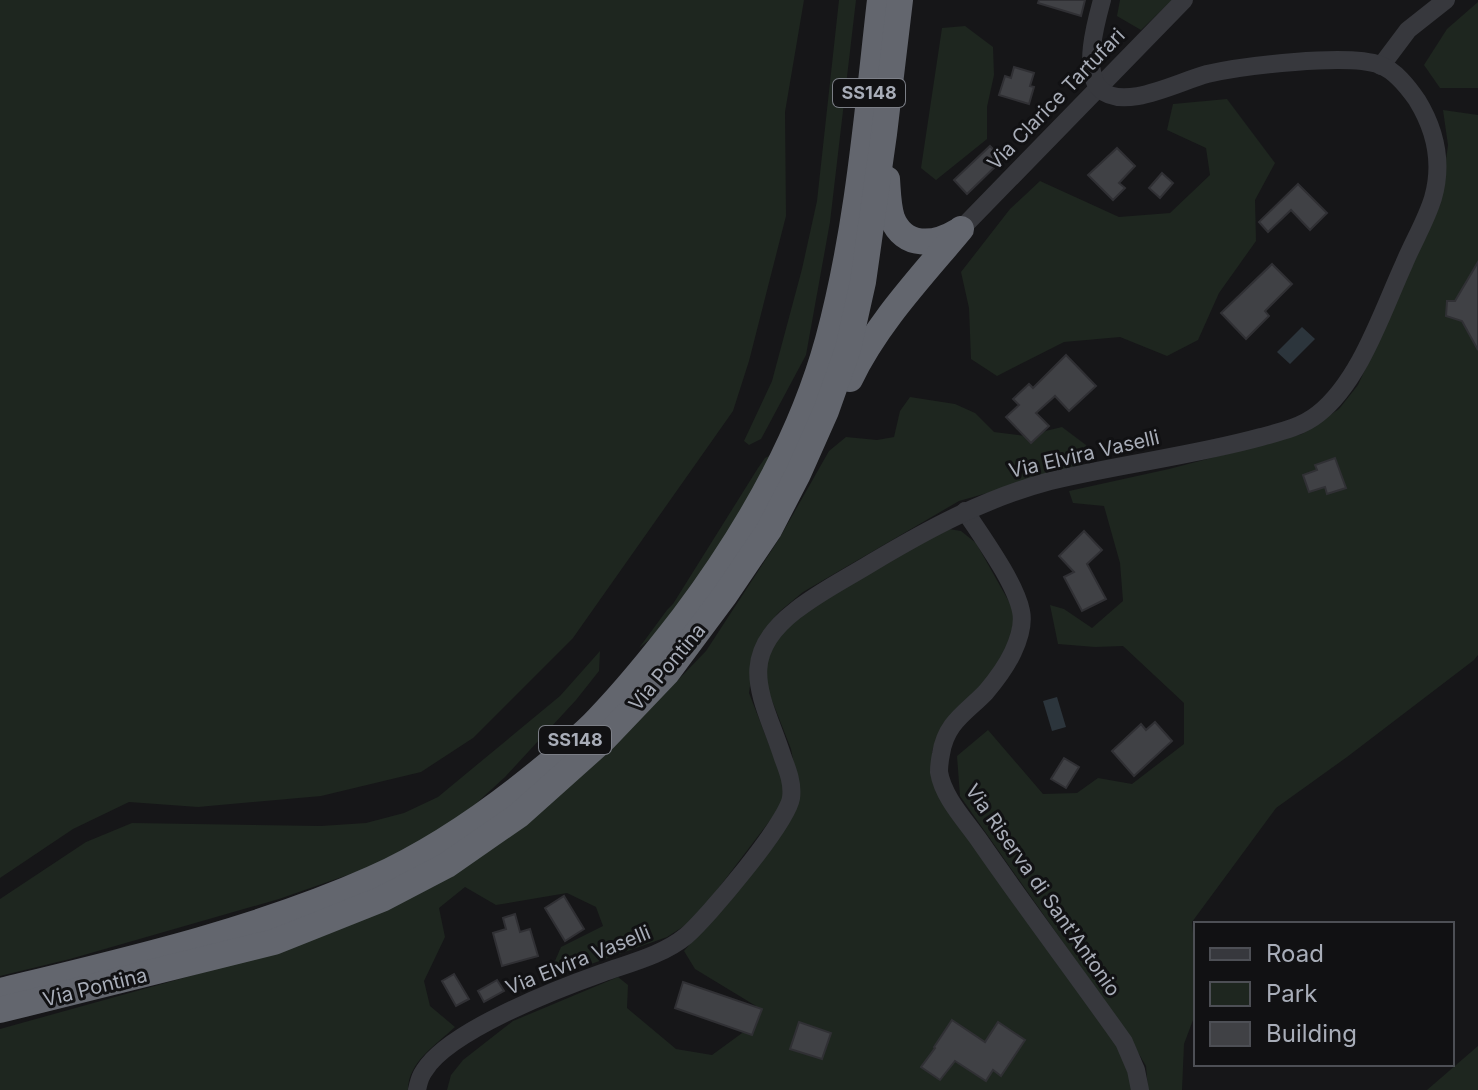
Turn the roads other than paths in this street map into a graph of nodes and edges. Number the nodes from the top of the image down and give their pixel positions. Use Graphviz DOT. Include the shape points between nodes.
graph roads {
  1 [pos="880,0"];
  2 [pos="900,0"];
  3 [pos="1102,0"];
  4 [pos="1184,0"];
  5 [pos="1446,0"];
  6 [pos="1381,66"];
  7 [pos="1098,87"];
  8 [pos="884,134"];
  9 [pos="961,229"];
  10 [pos="798,474"];
  11 [pos="965,511"];
  12 [pos="0,991"];
  13 [pos="0,1010"];
  14 [pos="417,1090"];
  15 [pos="1140,1090"];
  1 -- 12 [label="highway, Via Pontina / SS148" via="852,235 827,345 781,464 752,519 648,663 596,721 537,774 470,825 376,878 161,952"];
  2 -- 8 [label="highway, Via Pontina / SS148"];
  3 -- 7 [label="street" via="1092,55"];
  4 -- 7 [label="street, Via Clarice Tartufari"];
  5 -- 6 [label="street" via="1408,30"];
  6 -- 7 [label="street" via="1344,60 1233,70 1128,98 1108,95"];
  6 -- 11 [label="street, Via Elvira Vaselli" via="1408,89 1427,119 1437,151 1437,177 1431,203 1367,345 1331,402 1309,421 1277,432 1053,480"];
  7 -- 9 [label="street, Via Clarice Tartufari"];
  8 -- 9 [label="highway" via="896,225 913,239 929,242"];
  8 -- 10 [label="highway, Via Pontina / SS148" via="848,349"];
  9 -- 10 [label="highway" via="869,344"];
  10 -- 13 [label="highway, Via Pontina / SS148" via="769,530 667,673 604,739 482,842 382,899 274,942"];
  11 -- 14 [label="street, Via Elvira Vaselli" via="818,595 770,636 757,680 790,779 790,801 761,849 696,926 658,952 477,1028 434,1058"];
  11 -- 15 [label="street, Via Riserva di Sant'Antonio" via="1015,593 1022,627 995,682 946,734 939,771 946,791 994,862 1124,1042"];
}
